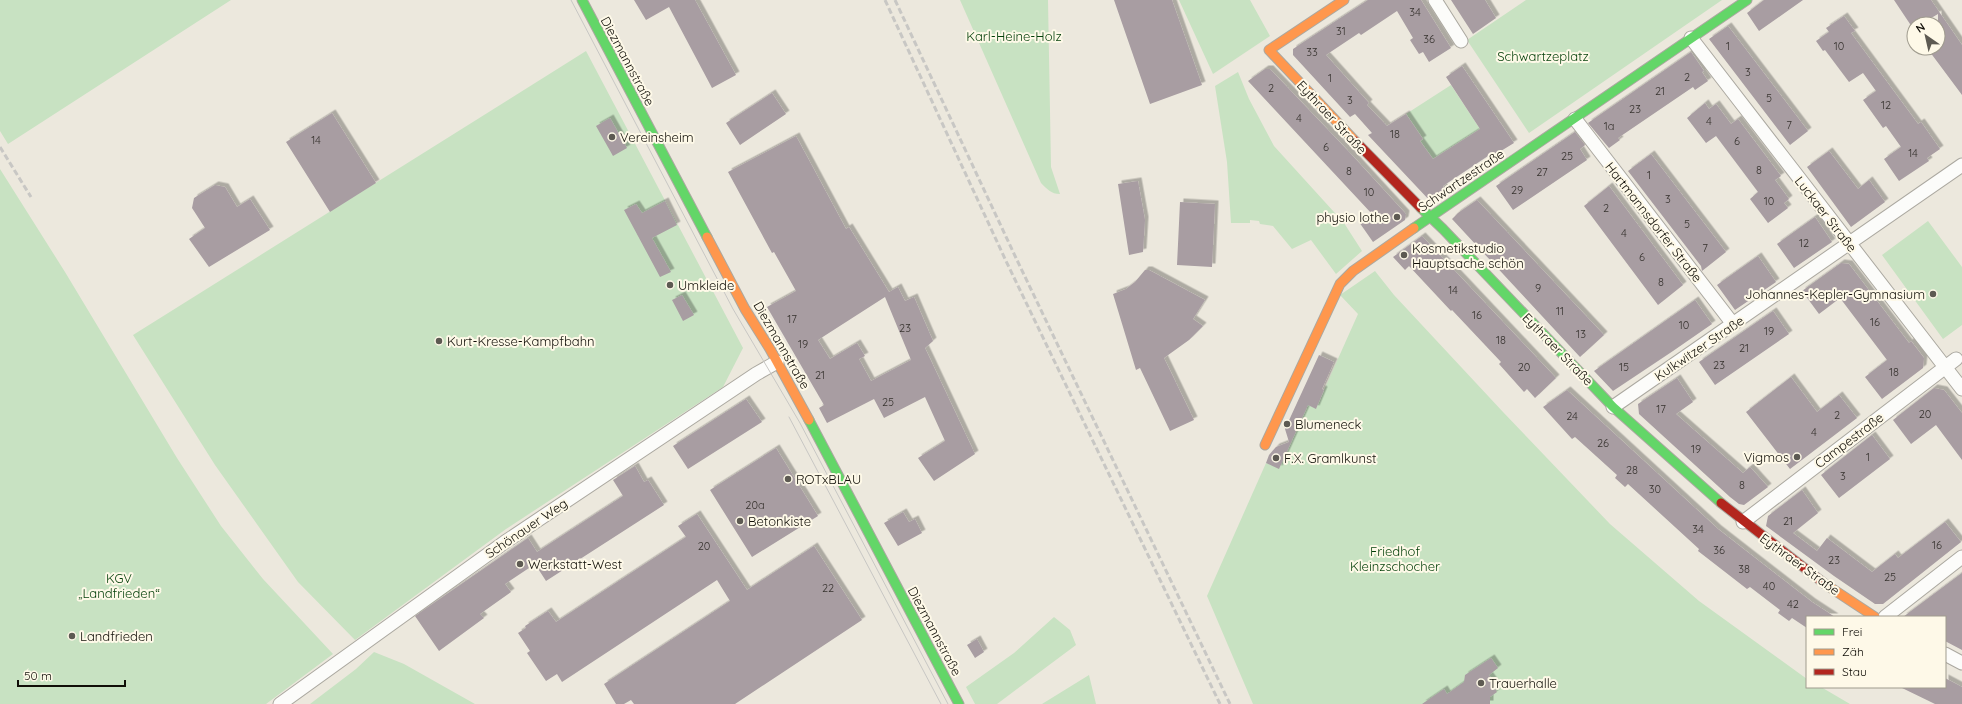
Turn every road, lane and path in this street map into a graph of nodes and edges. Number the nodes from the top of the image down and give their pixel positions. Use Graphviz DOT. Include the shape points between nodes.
graph roads {
  1 [pos="582,0"];
  2 [pos="1344,0"];
  3 [pos="1435,0"];
  4 [pos="1746,0"];
  5 [pos="1691,38"];
  6 [pos="1461,41"];
  7 [pos="1575,119"];
  8 [pos="1962,165"];
  9 [pos="1430,217"];
  10 [pos="1850,244"];
  11 [pos="1733,324"];
  12 [pos="1956,359"];
  13 [pos="778,362"];
  14 [pos="1945,367"];
  15 [pos="1962,389"];
  16 [pos="1613,407"];
  17 [pos="1265,445"];
  18 [pos="1743,522"];
  19 [pos="1962,557"];
  20 [pos="1874,616"];
  21 [pos="1886,616"];
  22 [pos="1946,655"];
  23 [pos="1962,663"];
  24 [pos="280,704"];
  25 [pos="959,704"];
  1 -- 13 [label="street, Diezmannstraße" via="745,309"];
  2 -- 9 [label="street, Eythraer Straße" via="1269,50"];
  3 -- 6 [label="street"];
  4 -- 5 [label="street, Schwartzestraße"];
  5 -- 7 [label="street, Schwartzestraße"];
  5 -- 10 [label="street, Luckaer Straße"];
  7 -- 9 [label="street, Schwartzestraße"];
  7 -- 11 [label="street, Hartmannsdorfer Straße"];
  8 -- 10 [label="street, Kulkwitzer Straße"];
  9 -- 16 [label="street, Eythraer Straße"];
  9 -- 17 [label="street, Schwartzestraße" via="1353,271 1340,284"];
  10 -- 11 [label="street, Kulkwitzer Straße"];
  10 -- 14 [label="street, Luckaer Straße"];
  11 -- 16 [label="street, Kulkwitzer Straße"];
  12 -- 14 [label="street, Campestraße"];
  13 -- 24 [label="street, Schönauer Weg" via="756,374 504,542"];
  13 -- 25 [label="street, Diezmannstraße"];
  14 -- 15 [label="street, Luckaer Straße"];
  14 -- 18 [label="street, Campestraße"];
  16 -- 18 [label="street, Eythraer Straße"];
  18 -- 20 [label="street, Eythraer Straße" via="1814,576"];
  19 -- 21 [label="street"];
  22 -- 23 [label="street"];
}
